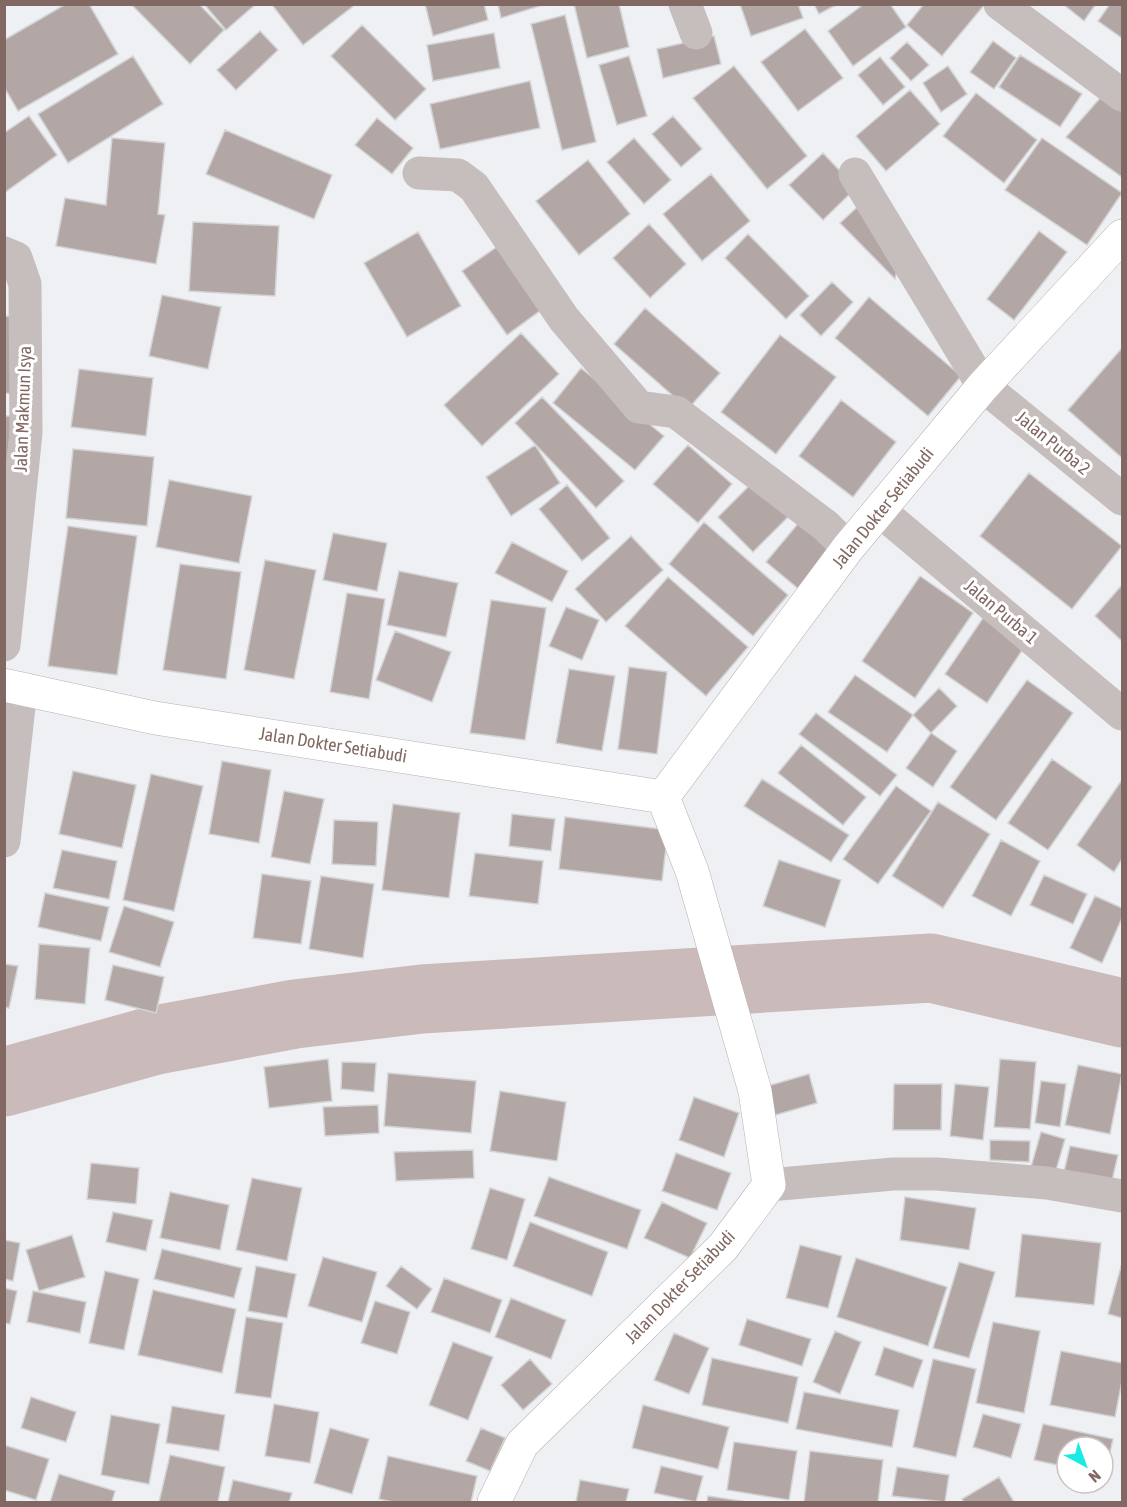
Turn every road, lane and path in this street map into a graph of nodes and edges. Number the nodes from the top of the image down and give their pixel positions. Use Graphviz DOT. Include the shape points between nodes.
graph roads {
  1 [pos="1000,4"];
  2 [pos="1122,95"];
  3 [pos="419,173"];
  4 [pos="855,174"];
  5 [pos="1122,236"];
  6 [pos="4,253"];
  7 [pos="983,386"];
  8 [pos="1122,499"];
  9 [pos="879,510"];
  10 [pos="848,548"];
  11 [pos="4,645"];
  12 [pos="13,687"];
  13 [pos="1122,714"];
  14 [pos="663,797"];
  15 [pos="4,841"];
  16 [pos="769,1185"];
  17 [pos="1122,1196"];
  18 [pos="494,1503"];
  1 -- 2 [label="street"];
  3 -- 10 [label="street" via="458,175 474,187 564,320 639,407 676,412 826,526"];
  4 -- 7 [label="street, Jalan Purba 2"];
  5 -- 7 [label="street, Jalan Dokter Setiabudi"];
  6 -- 11 [label="street, Jalan Makmun Isya" via="16,258 25,284 26,434"];
  7 -- 8 [label="street, Jalan Purba 2"];
  7 -- 9 [label="street, Jalan Dokter Setiabudi"];
  9 -- 10 [label="street, Jalan Dokter Setiabudi"];
  9 -- 13 [label="street, Jalan Purba 1"];
  10 -- 14 [label="street, Jalan Dokter Setiabudi"];
  12 -- 14 [label="street, Jalan Dokter Setiabudi" via="155,718"];
  12 -- 15 [label="street"];
  14 -- 16 [label="street" via="692,871 755,1091"];
  16 -- 17 [label="street" via="937,1174 1047,1183"];
  16 -- 18 [label="street, Jalan Dokter Setiabudi" via="723,1248 522,1444"];
}
